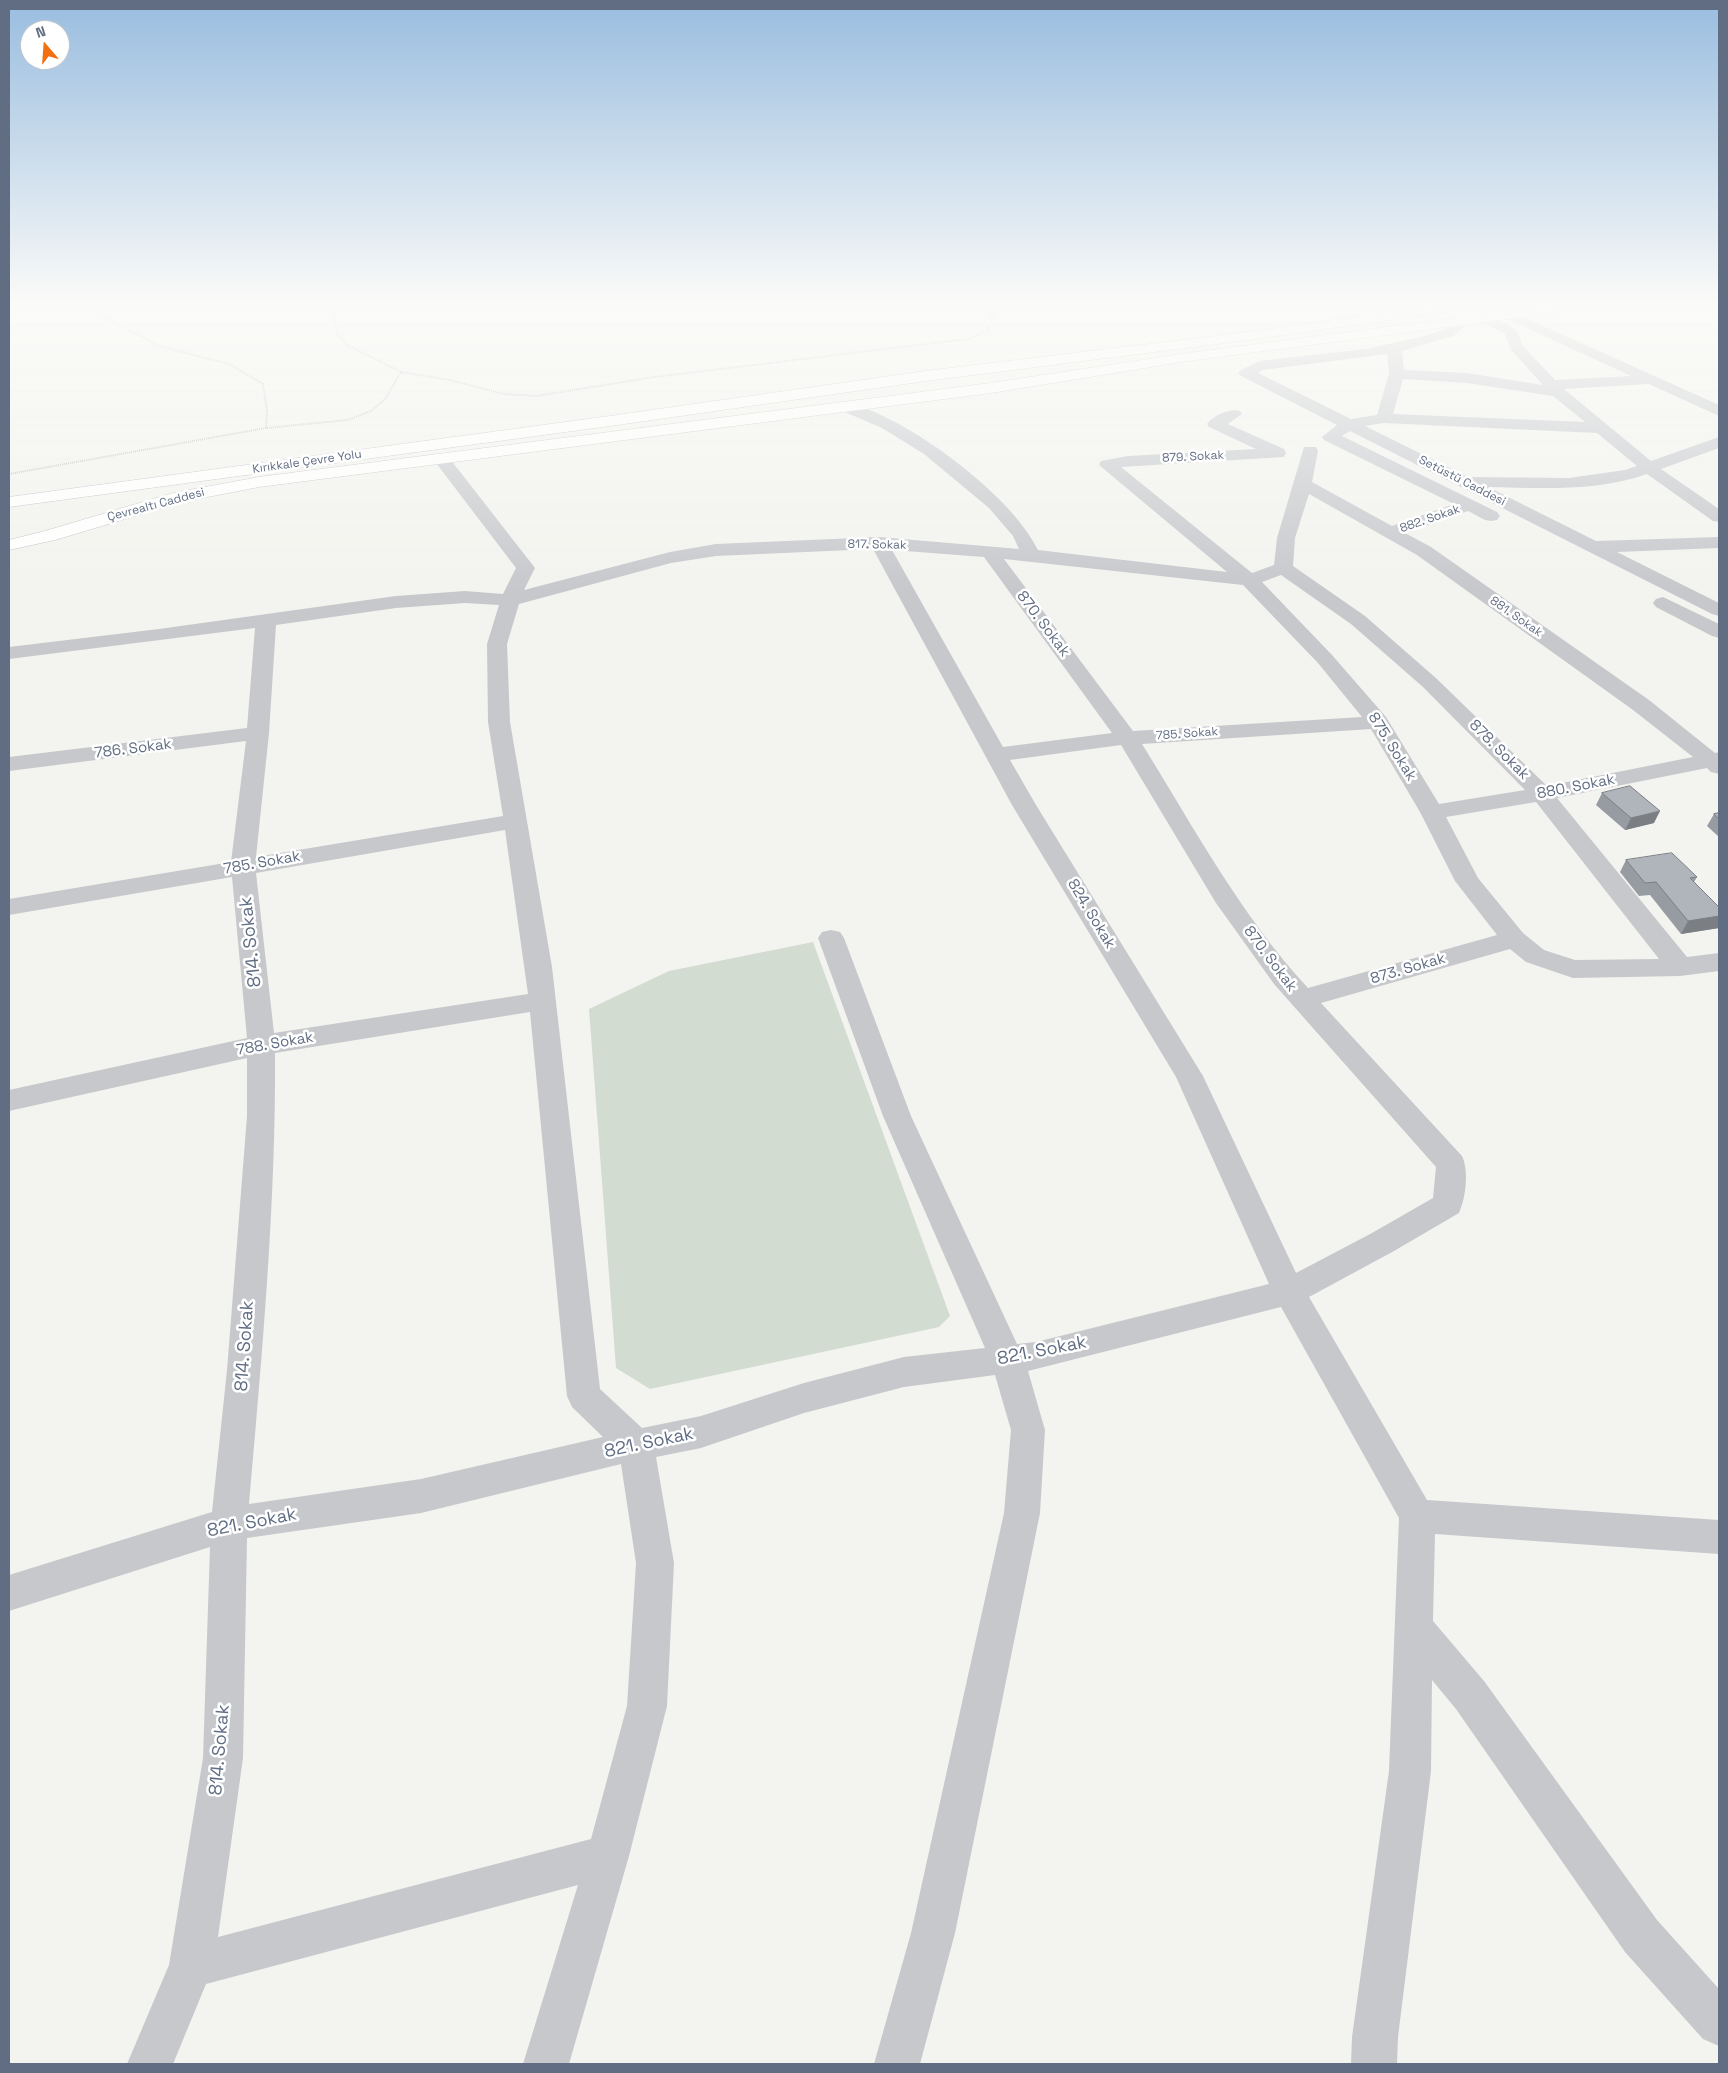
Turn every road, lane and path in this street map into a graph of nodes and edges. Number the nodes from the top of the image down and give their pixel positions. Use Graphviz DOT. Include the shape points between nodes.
graph roads {
  1 [pos="265,398"];
  2 [pos="386,398"];
  3 [pos="667,398"];
  4 [pos="772,398"];
  5 [pos="917,398"];
  6 [pos="1295,398"];
  7 [pos="1390,398"];
  8 [pos="1565,398"];
  9 [pos="1690,398"];
  10 [pos="846,407"];
  11 [pos="1719,411"];
  12 [pos="1234,414"];
  13 [pos="533,416"];
  14 [pos="1384,418"];
  15 [pos="1348,425"];
  16 [pos="266,428"];
  17 [pos="1600,428"];
  18 [pos="1330,437"];
  19 [pos="1719,442"];
  20 [pos="1310,451"];
  21 [pos="1278,453"];
  22 [pos="441,459"];
  23 [pos="1107,465"];
  24 [pos="1648,467"];
  25 [pos="9,474"];
  26 [pos="1464,482"];
  27 [pos="1303,484"];
  28 [pos="9,502"];
  29 [pos="1469,505"];
  30 [pos="1719,517"];
  31 [pos="1505,523"];
  32 [pos="1391,532"];
  33 [pos="1719,542"];
  34 [pos="879,543"];
  35 [pos="9,545"];
  36 [pos="1592,547"];
  37 [pos="988,551"];
  38 [pos="1030,555"];
  39 [pos="1283,568"];
  40 [pos="1249,580"];
  41 [pos="1647,595"];
  42 [pos="510,600"];
  43 [pos="1719,610"];
  44 [pos="266,619"];
  45 [pos="1719,632"];
  46 [pos="9,653"];
  47 [pos="1378,722"];
  48 [pos="258,733"];
  49 [pos="1127,738"];
  50 [pos="996,755"];
  51 [pos="1717,762"];
  52 [pos="9,764"];
  53 [pos="1542,794"];
  54 [pos="1432,812"];
  55 [pos="515,821"];
  56 [pos="244,866"];
  57 [pos="9,907"];
  58 [pos="831,938"];
  59 [pos="1514,939"];
  60 [pos="1719,962"];
  61 [pos="1680,967"];
  62 [pos="1302,999"];
  63 [pos="543,1001"];
  64 [pos="261,1045"];
  65 [pos="9,1100"];
  66 [pos="1289,1292"];
  67 [pos="1007,1359"];
  68 [pos="636,1445"];
  69 [pos="1417,1516"];
  70 [pos="229,1524"];
  71 [pos="1719,1537"];
  72 [pos="9,1593"];
  73 [pos="1413,1626"];
  74 [pos="608,1856"];
  75 [pos="191,1966"];
  76 [pos="1719,2023"];
  77 [pos="150,2064"];
  78 [pos="546,2064"];
  79 [pos="897,2064"];
  80 [pos="1374,2064"];
  1 -- 16 [label="path"];
  2 -- 16 [label="path" via="371,411 348,420"];
  3 -- 13 [label="main road"];
  4 -- 28 [label="main road, Kırıkkale Çevre Yolu"];
  5 -- 10 [label="main road, Çevrealtı Caddesi"];
  6 -- 15 [label="street, Setüstü Caddesi"];
  7 -- 14 [label="street"];
  8 -- 17 [label="street"];
  9 -- 11 [label="street"];
  10 -- 22 [label="main road, Çevrealtı Caddesi"];
  10 -- 38 [label="street" via="888,425 930,450 995,504 1021,534"];
  12 -- 21 [label="street" via="1215,424"];
  14 -- 15 [label="street"];
  14 -- 17 [label="street"];
  15 -- 18 [label="street"];
  15 -- 26 [label="street, Setüstü Caddesi"];
  16 -- 25 [label="path"];
  17 -- 24 [label="street"];
  18 -- 20 [label="street"];
  18 -- 29 [label="street"];
  19 -- 24 [label="street"];
  20 -- 21 [label="street, 879. Sokak"];
  20 -- 27 [label="street"];
  21 -- 23 [label="street, 879. Sokak" via="1128,461"];
  22 -- 35 [label="main road, Çevrealtı Caddesi" via="260,482 179,497"];
  22 -- 42 [label="street" via="526,568"];
  23 -- 40 [label="street, 875. Sokak"];
  24 -- 26 [label="street" via="1628,475 1569,483"];
  24 -- 30 [label="street"];
  26 -- 36 [label="street, Setüstü Caddesi"];
  27 -- 32 [label="street, 881. Sokak"];
  27 -- 39 [label="street" via="1286,538"];
  29 -- 31 [label="street"];
  29 -- 32 [label="street, 882. Sokak"];
  32 -- 51 [label="street, 881. Sokak" via="1424,551"];
  33 -- 36 [label="street"];
  34 -- 37 [label="street, 817. Sokak"];
  34 -- 42 [label="street, 817. Sokak" via="716,550 670,558"];
  34 -- 50 [label="street, 824. Sokak"];
  36 -- 43 [label="street, Setüstü Caddesi"];
  37 -- 38 [label="street, 817. Sokak"];
  37 -- 49 [label="street, 870. Sokak"];
  38 -- 40 [label="street, 817. Sokak"];
  39 -- 40 [label="street"];
  39 -- 53 [label="street, 878. Sokak" via="1358,620 1430,682"];
  40 -- 47 [label="street, 875. Sokak" via="1325,659"];
  41 -- 45 [label="street"];
  42 -- 44 [label="street, 817. Sokak" via="465,597 396,602"];
  42 -- 55 [label="street" via="497,644 499,722"];
  44 -- 46 [label="street, 817. Sokak"];
  44 -- 48 [label="street, 814. Sokak"];
  47 -- 49 [label="street, 785. Sokak"];
  47 -- 54 [label="street, 875. Sokak"];
  48 -- 52 [label="street, 786. Sokak"];
  48 -- 56 [label="street, 814. Sokak"];
  49 -- 50 [label="street, 785. Sokak"];
  49 -- 62 [label="street, 870. Sokak" via="1229,903"];
  50 -- 66 [label="street, 824. Sokak" via="1189,1076"];
  51 -- 53 [label="street, 880. Sokak"];
  53 -- 54 [label="street, 880. Sokak"];
  53 -- 61 [label="street, 878. Sokak"];
  54 -- 59 [label="street, 875. Sokak" via="1466,881"];
  55 -- 56 [label="street, 785. Sokak"];
  55 -- 63 [label="street"];
  56 -- 57 [label="street, 785. Sokak"];
  56 -- 64 [label="street, 814. Sokak"];
  58 -- 67 [label="street" via="897,1116"];
  59 -- 61 [label="street, 875. Sokak" via="1534,956 1573,969"];
  59 -- 62 [label="street, 873. Sokak"];
  60 -- 61 [label="street"];
  62 -- 66 [label="street, 870. Sokak" via="1451,1164 1448,1204"];
  63 -- 64 [label="street, 788. Sokak"];
  63 -- 68 [label="street" via="584,1396"];
  64 -- 65 [label="street, 788. Sokak"];
  64 -- 70 [label="street, 814. Sokak" via="261,1116 244,1370"];
  66 -- 67 [label="street, 821. Sokak" via="1036,1356"];
  66 -- 69 [label="street, 824. Sokak"];
  67 -- 68 [label="street, 821. Sokak" via="904,1372 804,1398 700,1432"];
  67 -- 79 [label="street" via="1028,1430 1022,1513 933,1933"];
  68 -- 70 [label="street, 821. Sokak" via="422,1496"];
  68 -- 74 [label="street" via="655,1563 647,1706"];
  69 -- 71 [label="street"];
  69 -- 73 [label="street"];
  70 -- 72 [label="street, 821. Sokak"];
  70 -- 75 [label="street, 814. Sokak" via="223,1758"];
  73 -- 76 [label="street" via="1470,1695 1640,1936"];
  73 -- 80 [label="street" via="1410,1771"];
  74 -- 75 [label="street"];
  74 -- 78 [label="street"];
  75 -- 77 [label="street, 814. Sokak"];
}
